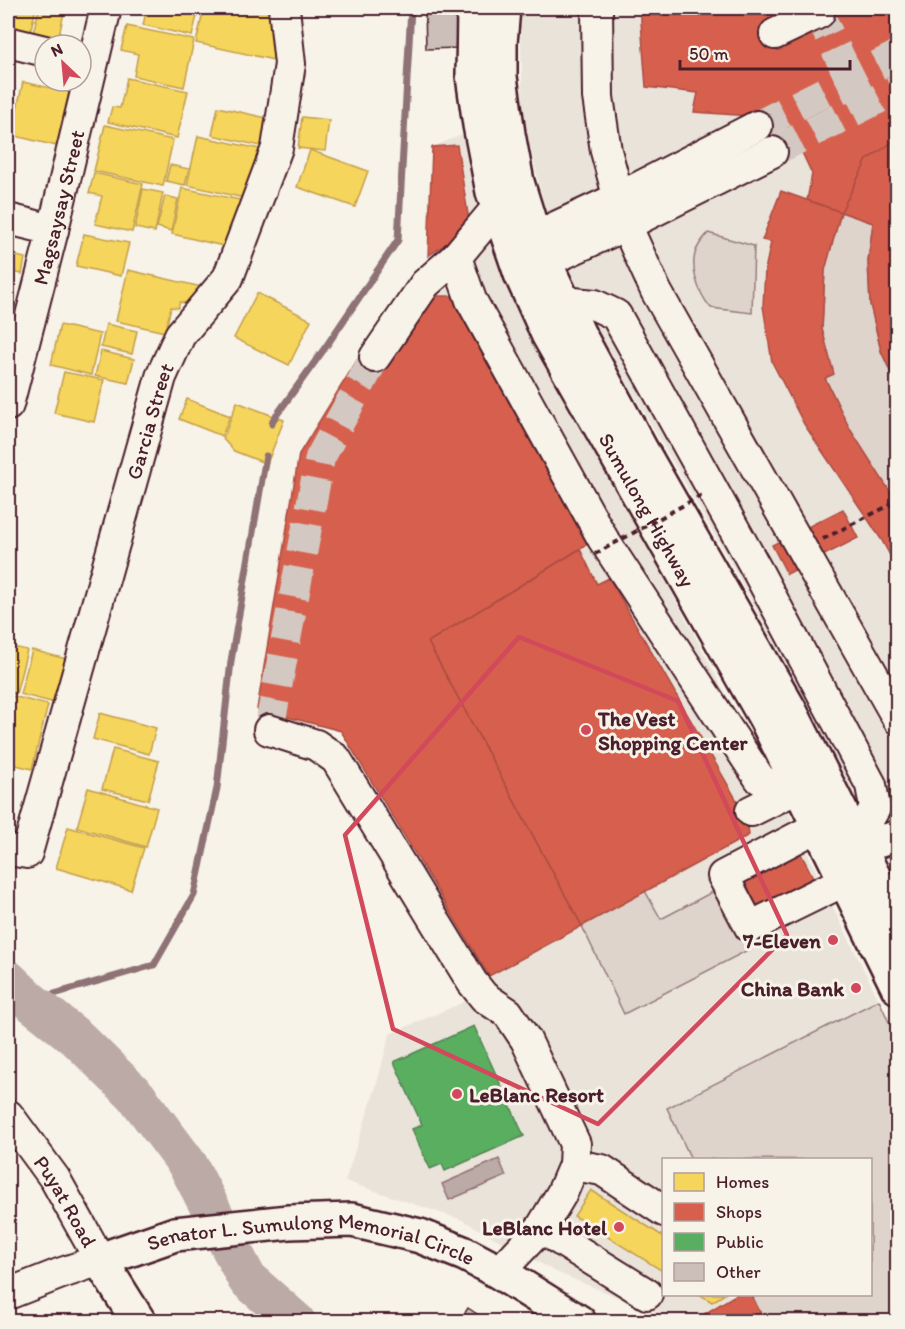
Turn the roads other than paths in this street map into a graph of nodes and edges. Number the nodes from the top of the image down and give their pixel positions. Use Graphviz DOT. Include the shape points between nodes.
graph roads {
  1 [pos="106,8"];
  2 [pos="284,8"];
  3 [pos="474,8"];
  4 [pos="503,8"];
  5 [pos="597,8"];
  6 [pos="819,13"];
  7 [pos="775,34"];
  8 [pos="8,42"];
  9 [pos="93,42"];
  10 [pos="33,48"];
  11 [pos="80,93"];
  12 [pos="757,126"];
  13 [pos="772,152"];
  14 [pos="497,208"];
  15 [pos="622,212"];
  16 [pos="8,219"];
  17 [pos="53,230"];
  18 [pos="456,256"];
  19 [pos="533,258"];
  20 [pos="562,302"];
  21 [pos="375,357"];
  22 [pos="8,405"];
  23 [pos="897,719"];
  24 [pos="269,730"];
  25 [pos="794,792"];
  26 [pos="751,811"];
  27 [pos="819,826"];
  28 [pos="897,835"];
  29 [pos="856,842"];
  30 [pos="17,851"];
  31 [pos="897,856"];
  32 [pos="861,880"];
  33 [pos="897,925"];
  34 [pos="897,987"];
  35 [pos="8,1115"];
  36 [pos="574,1165"];
  37 [pos="662,1210"];
  38 [pos="541,1228"];
  39 [pos="100,1260"];
  40 [pos="499,1272"];
  41 [pos="8,1294"];
  42 [pos="647,1294"];
  43 [pos="139,1322"];
  44 [pos="579,1322"];
  1 -- 9 [label="street, Magsaysay Street"];
  2 -- 30 [label="street, Garcia Street" via="290,64 277,148 228,278 180,336 161,377"];
  3 -- 14 [label="main road, Sumulong Highway" via="473,76"];
  4 -- 19 [label="main road, Sumulong Highway" via="500,77"];
  5 -- 15 [label="street" via="598,98 606,151"];
  6 -- 7 [label="street"];
  8 -- 10 [label="street"];
  11 -- 17 [label="street, Magsaysay Street"];
  12 -- 15 [label="street"];
  13 -- 15 [label="street"];
  14 -- 18 [label="street"];
  14 -- 19 [label="main road, Sumulong Highway"];
  15 -- 19 [label="street"];
  15 -- 23 [label="street" via="656,291"];
  16 -- 17 [label="street"];
  17 -- 22 [label="street, Magsaysay Street"];
  18 -- 21 [label="street" via="425,284"];
  18 -- 25 [label="street" via="471,300 593,548 760,778"];
  19 -- 20 [label="main road, Sumulong Highway"];
  19 -- 25 [label="main road, Sumulong Highway" via="548,334 765,717"];
  20 -- 29 [label="main road, Sumulong Highway" via="642,452 789,709"];
  20 -- 29 [label="street" via="595,305 615,315 758,572 871,785 875,808"];
  24 -- 36 [label="street" via="316,745 336,759 472,982 484,997 508,1012 526,1040 575,1144"];
  25 -- 26 [label="street"];
  25 -- 27 [label="main road, Sumulong Highway"];
  27 -- 32 [label="main road, Sumulong Highway"];
  27 -- 32 [label="street" via="723,876 750,927"];
  28 -- 29 [label="street" via="869,845"];
  29 -- 32 [label="main road, Sumulong Highway"];
  31 -- 32 [label="street"];
  32 -- 33 [label="main road, Sumulong Highway"];
  32 -- 34 [label="main road, Sumulong Highway"];
  35 -- 39 [label="street, Puyat Road" via="56,1179"];
  36 -- 37 [label="street" via="602,1170"];
  36 -- 38 [label="street"];
  38 -- 40 [label="street"];
  38 -- 42 [label="street"];
  39 -- 40 [label="main road, Senator L. Sumulong Memorial Circle" via="175,1234 352,1220 420,1236"];
  39 -- 41 [label="street"];
  39 -- 43 [label="main road"];
  40 -- 44 [label="main road, Senator L. Sumulong Memorial Circle"];
}
